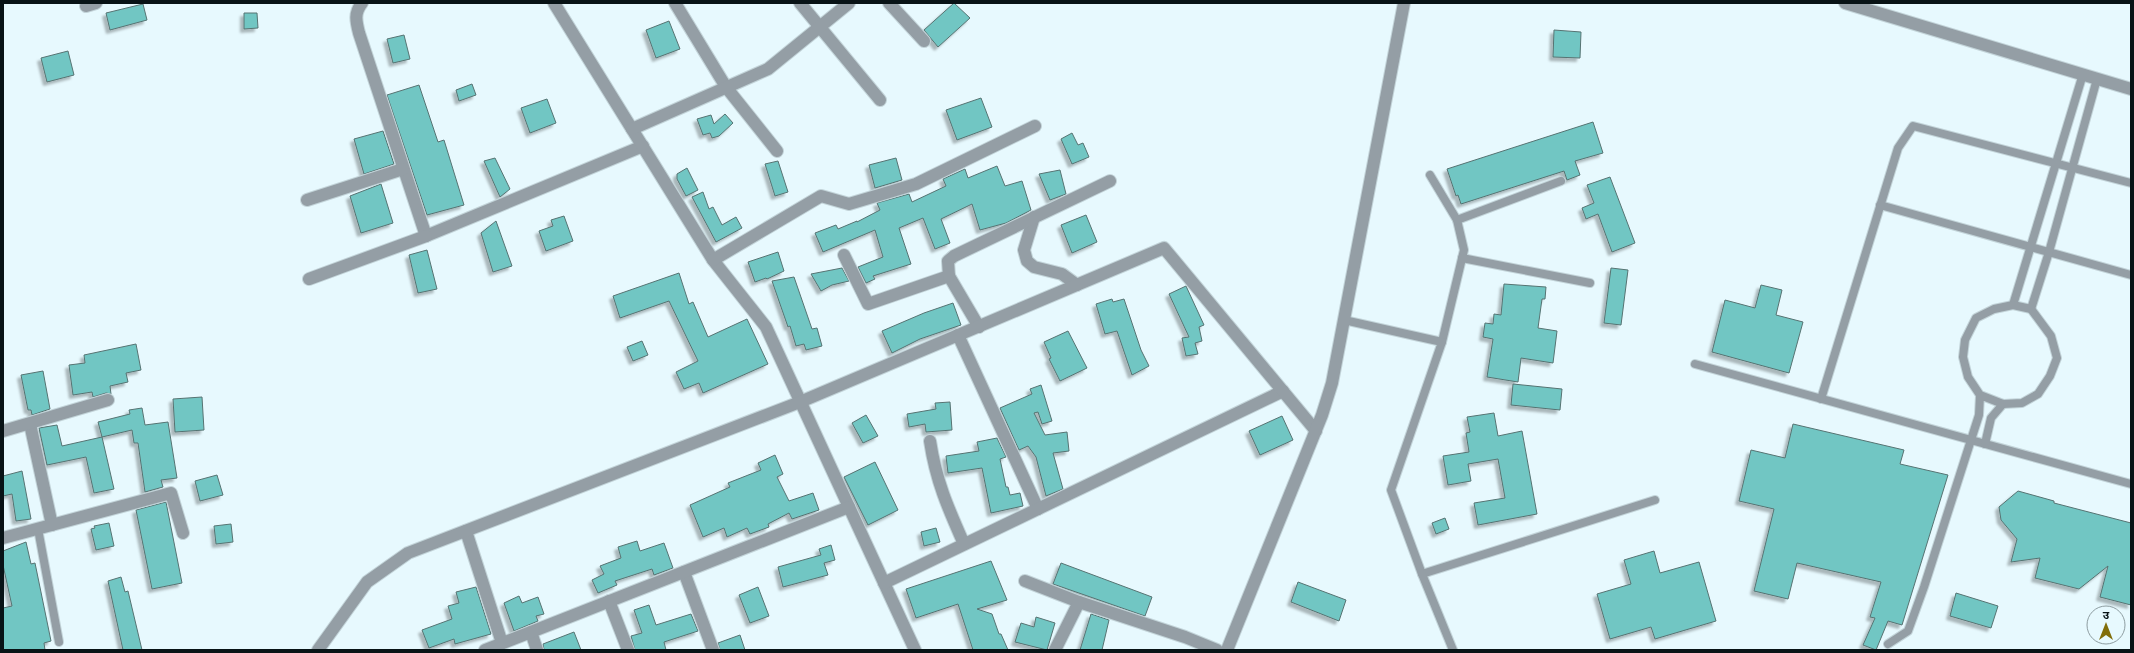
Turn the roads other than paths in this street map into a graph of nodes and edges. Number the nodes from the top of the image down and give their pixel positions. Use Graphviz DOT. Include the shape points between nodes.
graph roads {
  1 [pos="362,3"];
  2 [pos="554,3"];
  3 [pos="675,3"];
  4 [pos="800,3"];
  5 [pos="849,3"];
  6 [pos="889,3"];
  7 [pos="1404,3"];
  8 [pos="1845,3"];
  9 [pos="819,27"];
  10 [pos="924,41"];
  11 [pos="2083,74"];
  12 [pos="2097,79"];
  13 [pos="726,87"];
  14 [pos="2131,89"];
  15 [pos="880,100"];
  16 [pos="1035,126"];
  17 [pos="632,129"];
  18 [pos="643,146"];
  19 [pos="777,151"];
  20 [pos="2056,164"];
  21 [pos="2073,168"];
  22 [pos="403,169"];
  23 [pos="1430,175"];
  24 [pos="1110,181"];
  25 [pos="1562,181"];
  26 [pos="2131,183"];
  27 [pos="307,200"];
  28 [pos="1880,205"];
  29 [pos="1034,217"];
  30 [pos="1457,220"];
  31 [pos="426,236"];
  32 [pos="2031,247"];
  33 [pos="2049,252"];
  34 [pos="844,255"];
  35 [pos="1462,258"];
  36 [pos="714,260"];
  37 [pos="2131,275"];
  38 [pos="949,276"];
  39 [pos="309,278"];
  40 [pos="1590,283"];
  41 [pos="1077,285"];
  42 [pos="2013,305"];
  43 [pos="2031,309"];
  44 [pos="1344,320"];
  45 [pos="979,327"];
  46 [pos="958,335"];
  47 [pos="1442,342"];
  48 [pos="1695,364"];
  49 [pos="1283,391"];
  50 [pos="1980,395"];
  51 [pos="1821,398"];
  52 [pos="108,400"];
  53 [pos="800,402"];
  54 [pos="2003,404"];
  55 [pos="30,424"];
  56 [pos="3,431"];
  57 [pos="1316,431"];
  58 [pos="1971,440"];
  59 [pos="930,441"];
  60 [pos="1985,444"];
  61 [pos="2131,484"];
  62 [pos="1655,500"];
  63 [pos="849,507"];
  64 [pos="1038,509"];
  65 [pos="52,525"];
  66 [pos="38,529"];
  67 [pos="466,531"];
  68 [pos="183,533"];
  69 [pos="3,538"];
  70 [pos="964,544"];
  71 [pos="684,572"];
  72 [pos="1422,574"];
  73 [pos="1025,581"];
  74 [pos="884,583"];
  75 [pos="609,601"];
  76 [pos="1079,602"];
  77 [pos="531,632"];
  78 [pos="59,642"];
  79 [pos="502,643"];
  80 [pos="1888,644"];
  81 [pos="318,650"];
  82 [pos="485,650"];
  83 [pos="537,650"];
  84 [pos="628,650"];
  85 [pos="713,650"];
  86 [pos="915,650"];
  87 [pos="1055,650"];
  88 [pos="1217,650"];
  89 [pos="1227,650"];
  90 [pos="1453,650"];
  1 -- 22 [label="street" via="356,20 359,33"];
  2 -- 17 [label="street"];
  3 -- 13 [label="street"];
  4 -- 9 [label="street"];
  5 -- 9 [label="street"];
  6 -- 10 [label="street"];
  7 -- 44 [label="street"];
  8 -- 11 [label="street"];
  9 -- 13 [label="street" via="768,69"];
  9 -- 15 [label="street"];
  11 -- 12 [label="street"];
  11 -- 20 [label="lane"];
  12 -- 14 [label="street"];
  12 -- 21 [label="lane"];
  13 -- 17 [label="street"];
  13 -- 19 [label="street"];
  16 -- 36 [label="street" via="916,184 849,204 820,196"];
  17 -- 18 [label="street"];
  18 -- 31 [label="street"];
  18 -- 36 [label="street"];
  20 -- 21 [label="lane"];
  20 -- 28 [label="lane" via="1913,126 1898,148"];
  20 -- 32 [label="lane"];
  21 -- 26 [label="lane"];
  21 -- 33 [label="lane"];
  22 -- 27 [label="street"];
  22 -- 31 [label="street"];
  23 -- 30 [label="lane"];
  24 -- 29 [label="street"];
  25 -- 30 [label="lane"];
  28 -- 32 [label="lane"];
  28 -- 51 [label="lane"];
  29 -- 38 [label="street" via="954,256 948,261"];
  29 -- 41 [label="street" via="1024,250 1027,261 1034,267 1062,274"];
  30 -- 35 [label="lane" via="1464,250"];
  31 -- 39 [label="street"];
  32 -- 33 [label="lane"];
  32 -- 42 [label="lane"];
  33 -- 37 [label="lane"];
  33 -- 43 [label="lane"];
  34 -- 38 [label="street" via="868,304"];
  35 -- 40 [label="lane"];
  35 -- 47 [label="lane"];
  36 -- 53 [label="street" via="766,327"];
  38 -- 45 [label="street"];
  41 -- 45 [label="street"];
  41 -- 49 [label="street" via="1164,248"];
  42 -- 43 [label="lane"];
  42 -- 50 [label="lane" via="1994,309 1976,318 1965,340 1963,357 1968,377"];
  43 -- 54 [label="lane" via="2051,336 2057,358 2050,376 2038,394 2022,403"];
  44 -- 47 [label="lane"];
  44 -- 57 [label="street" via="1332,384"];
  45 -- 46 [label="street"];
  46 -- 53 [label="street"];
  46 -- 64 [label="street"];
  47 -- 72 [label="lane" via="1391,490"];
  48 -- 51 [label="lane"];
  49 -- 57 [label="street"];
  49 -- 64 [label="street"];
  50 -- 54 [label="lane"];
  50 -- 58 [label="lane" via="1979,415"];
  51 -- 58 [label="lane"];
  52 -- 55 [label="street"];
  53 -- 63 [label="street"];
  53 -- 67 [label="street"];
  54 -- 60 [label="lane" via="1991,418"];
  55 -- 56 [label="street"];
  55 -- 65 [label="street"];
  57 -- 89 [label="street"];
  58 -- 60 [label="lane"];
  58 -- 80 [label="lane" via="1908,631"];
  59 -- 70 [label="street" via="934,469"];
  60 -- 61 [label="lane"];
  62 -- 72 [label="lane"];
  63 -- 71 [label="street"];
  63 -- 74 [label="street"];
  64 -- 70 [label="street"];
  65 -- 66 [label="street"];
  65 -- 68 [label="street" via="171,493"];
  66 -- 69 [label="street"];
  66 -- 78 [label="lane"];
  67 -- 79 [label="street"];
  67 -- 81 [label="street" via="408,553 367,582"];
  70 -- 74 [label="street"];
  71 -- 75 [label="street"];
  71 -- 85 [label="street"];
  72 -- 90 [label="lane"];
  73 -- 76 [label="street"];
  74 -- 86 [label="street"];
  75 -- 77 [label="street"];
  75 -- 84 [label="street"];
  76 -- 87 [label="street"];
  76 -- 88 [label="street"];
  77 -- 79 [label="street"];
  77 -- 83 [label="street"];
  79 -- 82 [label="street"];
}
